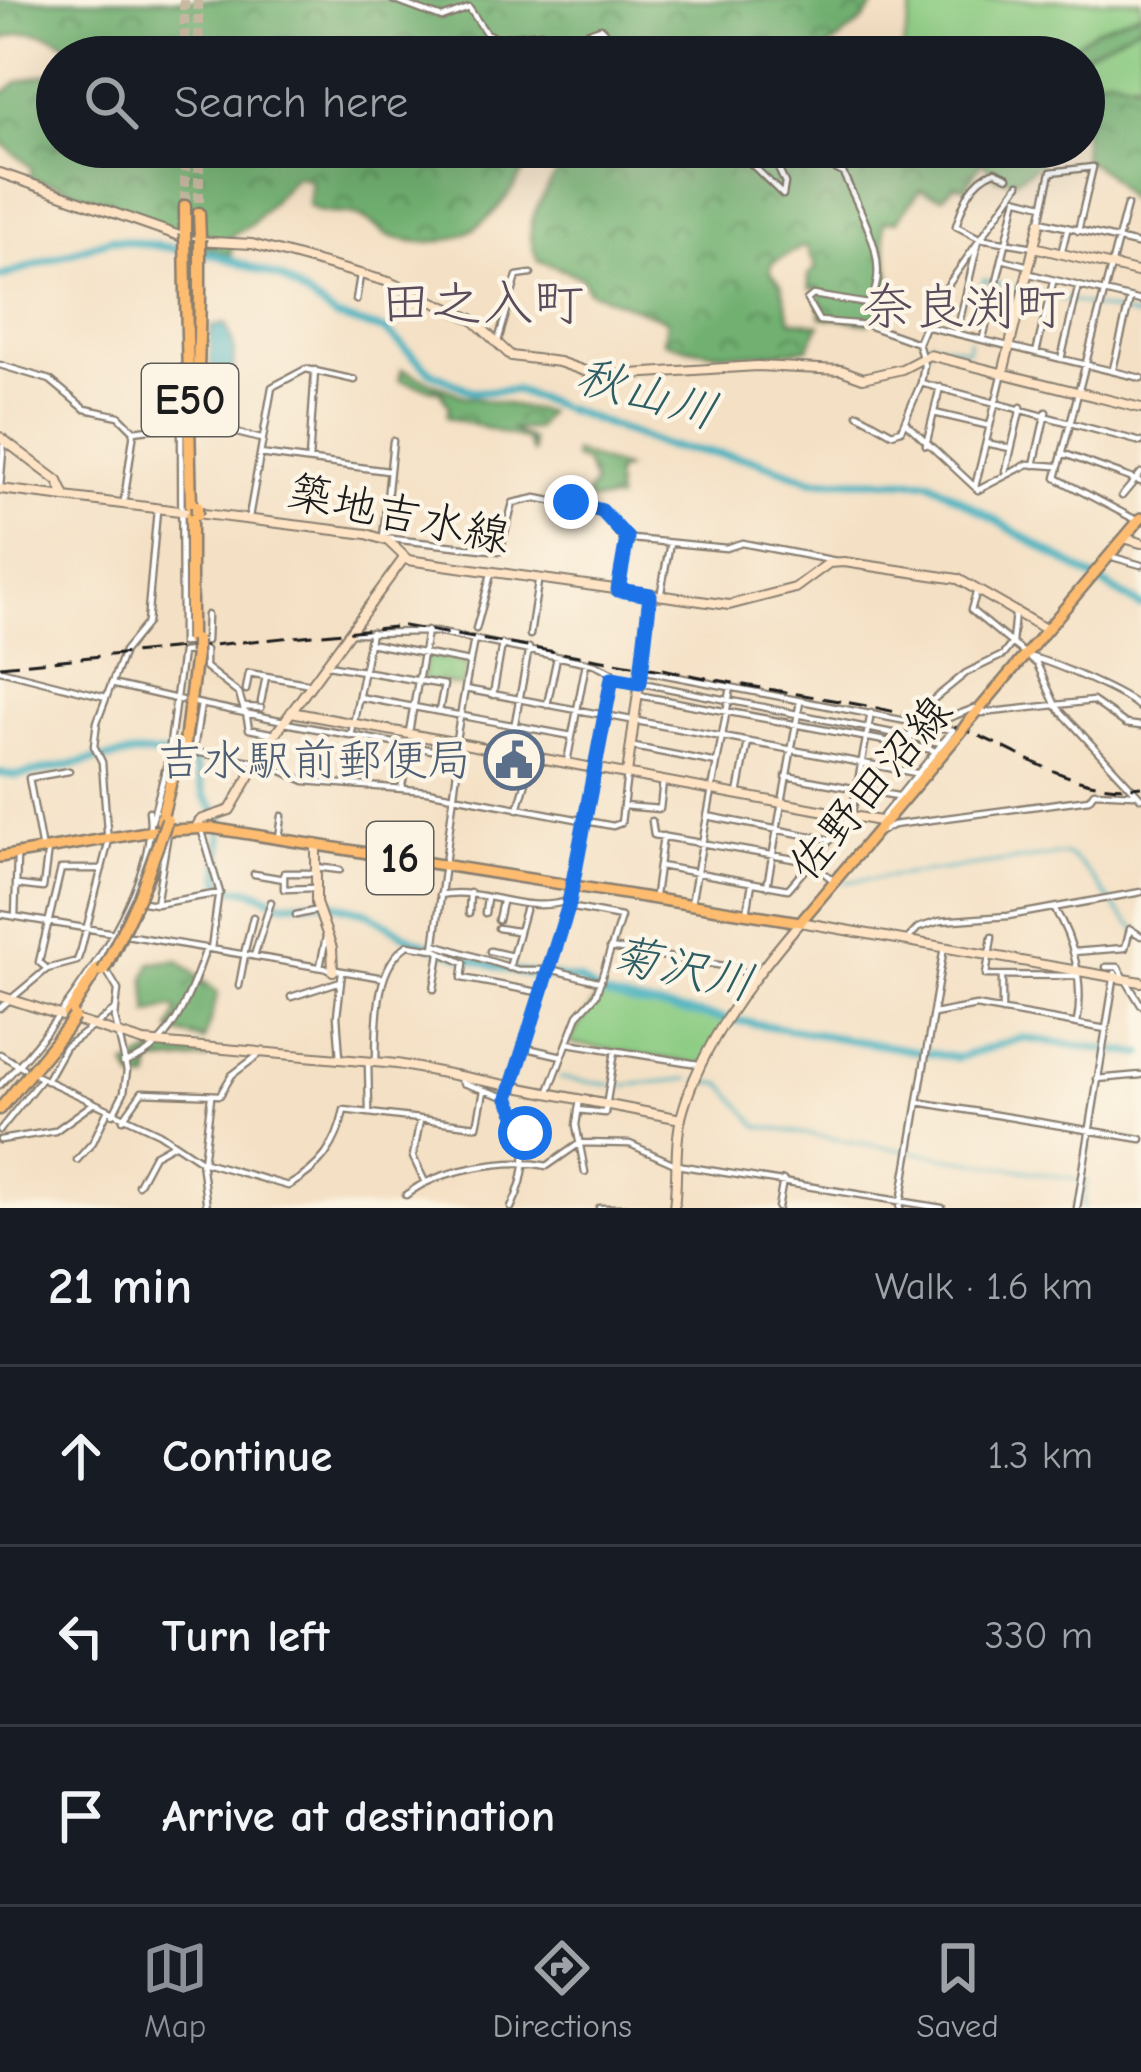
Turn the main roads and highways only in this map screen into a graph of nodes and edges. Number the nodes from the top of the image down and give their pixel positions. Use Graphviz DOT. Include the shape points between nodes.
graph roads {
  1 [pos="185,206"];
  2 [pos="200,213"];
  3 [pos="193,295"];
  4 [pos="1135,527"];
  5 [pos="160,825"];
  6 [pos="0,857"];
  7 [pos="65,1021"];
  8 [pos="2,1100"];
  1 -- 3 [label="highway, E50, bridge"];
  2 -- 3 [label="highway, E50, bridge"];
  3 -- 5 [label="highway, E50, bridge" via="193,647 182,750"];
  4 -- 5 [label="main road, 佐野田沼線 / 16" via="800,922"];
  5 -- 6 [label="main road, 佐野田沼線 / 16"];
  5 -- 7 [label="highway, E50, bridge" via="101,968"];
  7 -- 8 [label="highway, E50"];
  7 -- 8 [label="highway, E50"];
}
